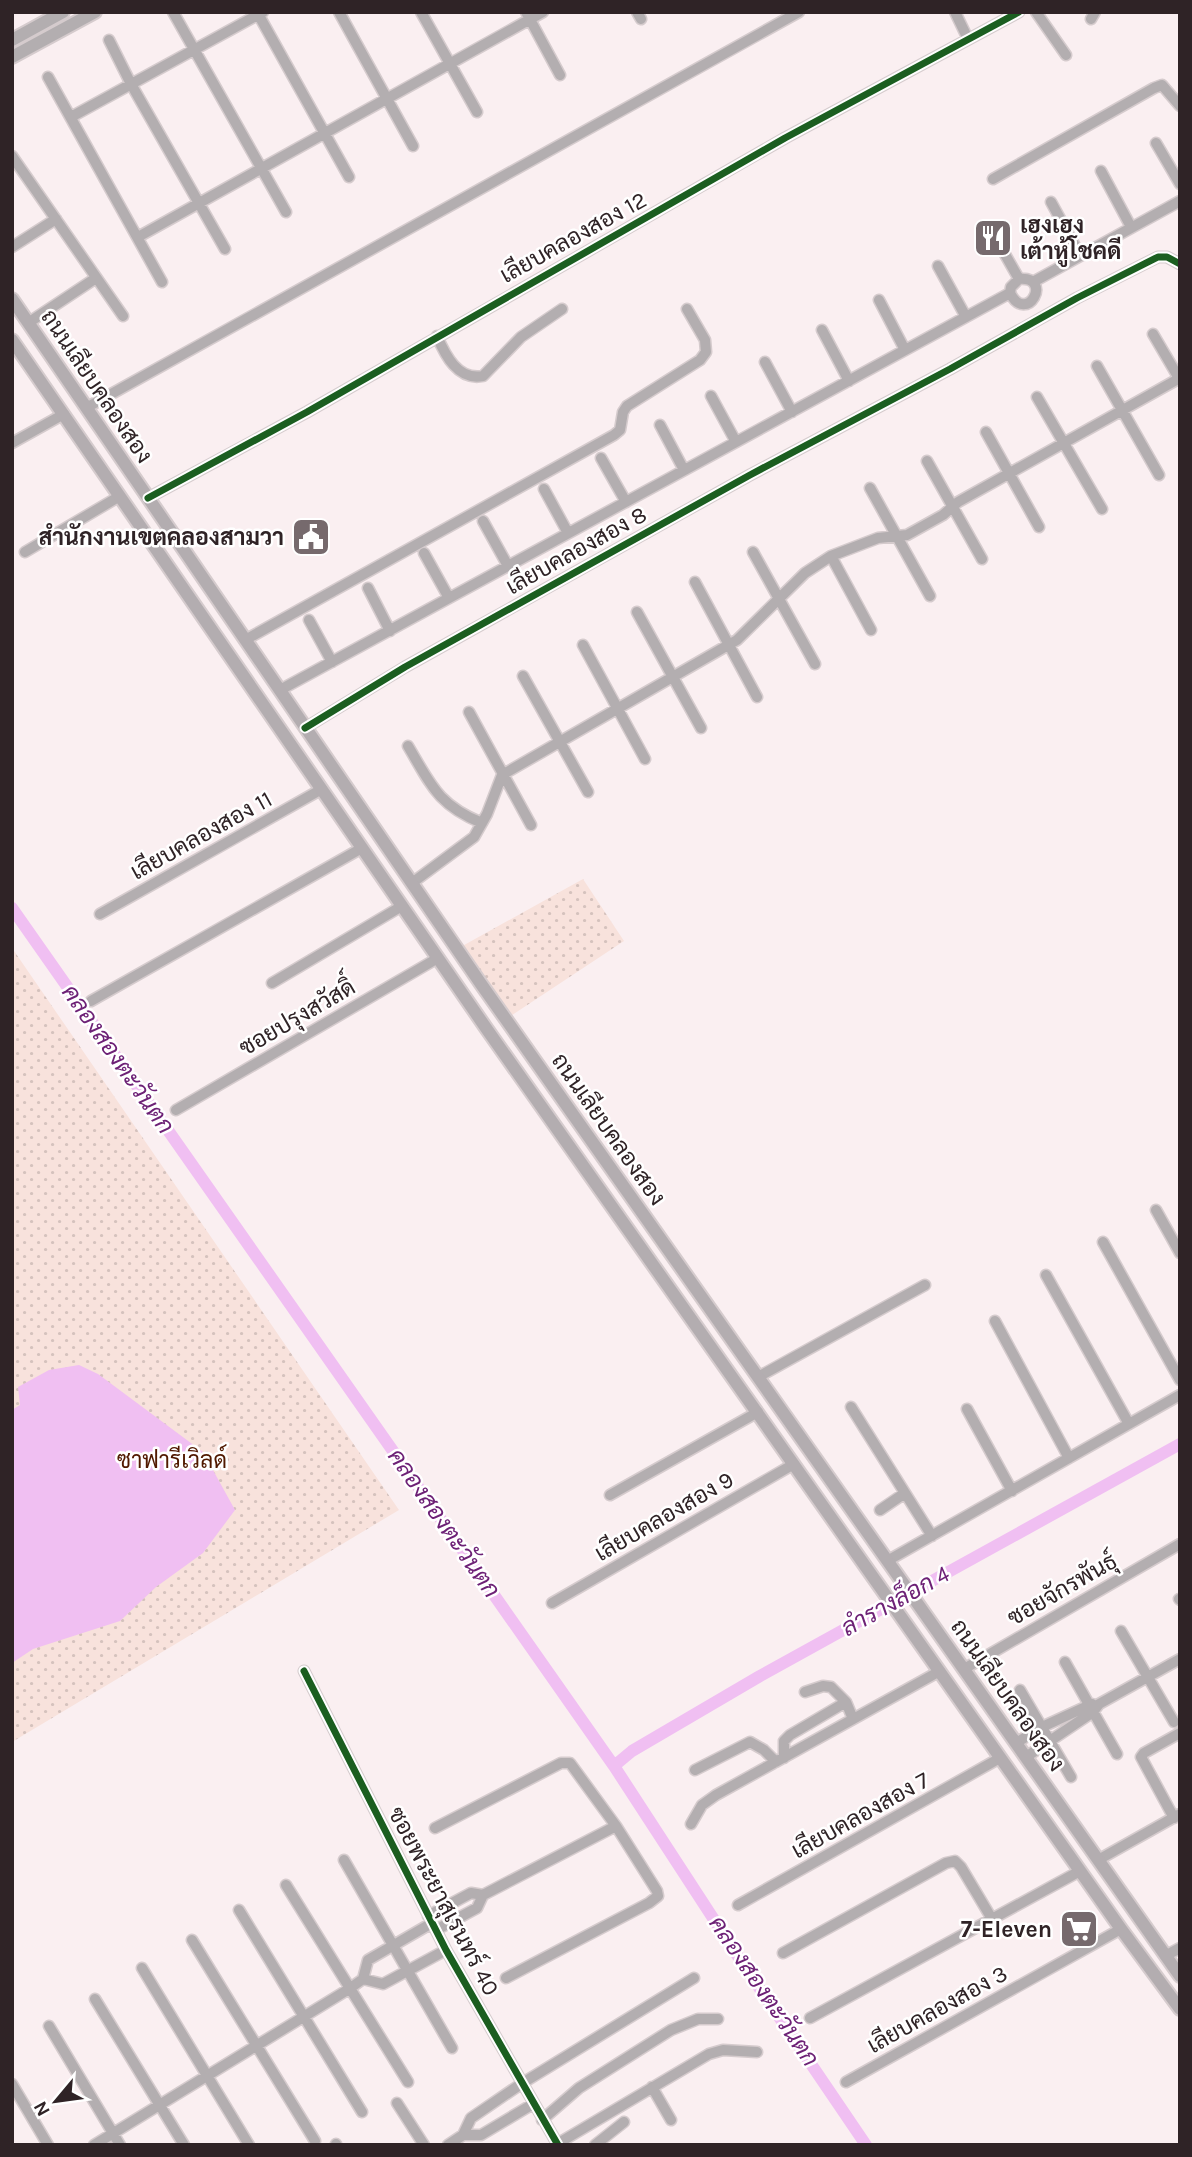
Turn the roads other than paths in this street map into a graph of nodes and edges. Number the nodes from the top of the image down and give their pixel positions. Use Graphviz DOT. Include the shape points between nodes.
graph roads {
  1 [pos="63,12"];
  2 [pos="95,12"];
  3 [pos="173,12"];
  4 [pos="339,12"];
  5 [pos="421,12"];
  6 [pos="543,12"];
  7 [pos="799,12"];
  8 [pos="955,12"];
  9 [pos="1036,12"];
  10 [pos="259,13"];
  11 [pos="1013,14"];
  12 [pos="528,16"];
  13 [pos="12,40"];
  14 [pos="109,40"];
  15 [pos="968,40"];
  16 [pos="194,50"];
  17 [pos="1066,55"];
  18 [pos="12,57"];
  19 [pos="450,65"];
  20 [pos="560,75"];
  21 [pos="48,77"];
  22 [pos="131,84"];
  23 [pos="388,100"];
  24 [pos="1180,106"];
  25 [pos="477,112"];
  26 [pos="71,117"];
  27 [pos="325,134"];
  28 [pos="1157,143"];
  29 [pos="413,146"];
  30 [pos="13,158"];
  31 [pos="261,170"];
  32 [pos="1101,171"];
  33 [pos="349,177"];
  34 [pos="993,179"];
  35 [pos="1180,184"];
  36 [pos="1180,201"];
  37 [pos="1051,202"];
  38 [pos="200,204"];
  39 [pos="286,212"];
  40 [pos="55,219"];
  41 [pos="1132,227"];
  42 [pos="994,235"];
  43 [pos="138,237"];
  44 [pos="12,247"];
  45 [pos="225,249"];
  46 [pos="1080,255"];
  47 [pos="1180,264"];
  48 [pos="938,266"];
  49 [pos="96,278"];
  50 [pos="1018,279"];
  51 [pos="162,282"];
  52 [pos="1033,282"];
  53 [pos="1010,293"];
  54 [pos="12,299"];
  55 [pos="879,300"];
  56 [pos="562,309"];
  57 [pos="687,309"];
  58 [pos="123,316"];
  59 [pos="966,317"];
  60 [pos="28,323"];
  61 [pos="822,330"];
  62 [pos="1153,334"];
  63 [pos="437,337"];
  64 [pos="12,340"];
  65 [pos="905,350"];
  66 [pos="765,362"];
  67 [pos="1097,366"];
  68 [pos="1179,379"];
  69 [pos="849,381"];
  70 [pos="711,396"];
  71 [pos="1037,397"];
  72 [pos="86,408"];
  73 [pos="1122,410"];
  74 [pos="792,412"];
  75 [pos="64,414"];
  76 [pos="660,425"];
  77 [pos="986,432"];
  78 [pos="104,434"];
  79 [pos="736,442"];
  80 [pos="12,443"];
  81 [pos="1063,444"];
  82 [pos="85,446"];
  83 [pos="601,458"];
  84 [pos="927,461"];
  85 [pos="684,470"];
  86 [pos="1010,473"];
  87 [pos="1159,475"];
  88 [pos="870,488"];
  89 [pos="544,489"];
  90 [pos="120,496"];
  91 [pos="148,498"];
  92 [pos="626,502"];
  93 [pos="951,508"];
  94 [pos="1102,509"];
  95 [pos="483,521"];
  96 [pos="1039,527"];
  97 [pos="568,533"];
  98 [pos="897,537"];
  99 [pos="25,552"];
  100 [pos="753,552"];
  101 [pos="424,553"];
  102 [pos="831,556"];
  103 [pos="982,559"];
  104 [pos="508,566"];
  105 [pos="695,582"];
  106 [pos="368,588"];
  107 [pos="930,596"];
  108 [pos="449,598"];
  109 [pos="779,598"];
  110 [pos="637,612"];
  111 [pos="309,621"];
  112 [pos="871,630"];
  113 [pos="390,631"];
  114 [pos="245,640"];
  115 [pos="583,645"];
  116 [pos="729,645"];
  117 [pos="332,662"];
  118 [pos="815,664"];
  119 [pos="523,676"];
  120 [pos="672,677"];
  121 [pos="280,690"];
  122 [pos="757,697"];
  123 [pos="616,709"];
  124 [pos="469,712"];
  125 [pos="305,728"];
  126 [pos="701,728"];
  127 [pos="559,741"];
  128 [pos="408,746"];
  129 [pos="645,759"];
  130 [pos="502,775"];
  131 [pos="322,789"];
  132 [pos="588,792"];
  133 [pos="482,822"];
  134 [pos="531,825"];
  135 [pos="362,848"];
  136 [pos="412,883"];
  137 [pos="402,906"];
  138 [pos="100,914"];
  139 [pos="438,958"];
  140 [pos="272,983"];
  141 [pos="91,1001"];
  142 [pos="176,1110"];
  143 [pos="1156,1210"];
  144 [pos="1103,1242"];
  145 [pos="1180,1252"];
  146 [pos="1046,1275"];
  147 [pos="925,1285"];
  148 [pos="995,1321"];
  149 [pos="758,1377"];
  150 [pos="1180,1380"];
  151 [pos="1180,1395"];
  152 [pos="851,1407"];
  153 [pos="967,1409"];
  154 [pos="758,1412"];
  155 [pos="1129,1424"];
  156 [pos="1069,1458"];
  157 [pos="794,1464"];
  158 [pos="1012,1491"];
  159 [pos="905,1493"];
  160 [pos="610,1495"];
  161 [pos="880,1510"];
  162 [pos="932,1536"];
  163 [pos="1180,1544"];
  164 [pos="887,1561"];
  165 [pos="552,1603"];
  166 [pos="1121,1631"];
  167 [pos="1180,1659"];
  168 [pos="1065,1662"];
  169 [pos="964,1669"];
  170 [pos="304,1671"];
  171 [pos="940,1671"];
  172 [pos="1147,1677"];
  173 [pos="1020,1690"];
  174 [pos="805,1692"];
  175 [pos="846,1702"];
  176 [pos="1093,1707"];
  177 [pos="853,1719"];
  178 [pos="1174,1722"];
  179 [pos="1041,1727"];
  180 [pos="1180,1733"];
  181 [pos="1050,1741"];
  182 [pos="1016,1743"];
  183 [pos="1117,1754"];
  184 [pos="1026,1756"];
  185 [pos="1000,1758"];
  186 [pos="780,1760"];
  187 [pos="695,1770"];
  188 [pos="1071,1777"];
  189 [pos="1177,1816"];
  190 [pos="691,1824"];
  191 [pos="616,1826"];
  192 [pos="435,1828"];
  193 [pos="344,1860"];
  194 [pos="1098,1860"];
  195 [pos="1080,1871"];
  196 [pos="286,1885"];
  197 [pos="483,1895"];
  198 [pos="738,1905"];
  199 [pos="239,1910"];
  200 [pos="992,1919"];
  201 [pos="432,1923"];
  202 [pos="1121,1929"];
  203 [pos="192,1940"];
  204 [pos="392,1945"];
  205 [pos="1180,1948"];
  206 [pos="446,1950"];
  207 [pos="783,1953"];
  208 [pos="142,1968"];
  209 [pos="1175,1968"];
  210 [pos="407,1972"];
  211 [pos="506,1978"];
  212 [pos="694,1978"];
  213 [pos="363,1979"];
  214 [pos="1163,1988"];
  215 [pos="349,1989"];
  216 [pos="95,1999"];
  217 [pos="1180,2010"];
  218 [pos="303,2017"];
  219 [pos="810,2018"];
  220 [pos="719,2019"];
  221 [pos="49,2026"];
  222 [pos="256,2046"];
  223 [pos="452,2048"];
  224 [pos="757,2052"];
  225 [pos="207,2077"];
  226 [pos="408,2082"];
  227 [pos="846,2082"];
  228 [pos="12,2084"];
  229 [pos="521,2084"];
  230 [pos="652,2087"];
  231 [pos="397,2103"];
  232 [pos="533,2104"];
  233 [pos="160,2105"];
  234 [pos="362,2112"];
  235 [pos="542,2120"];
  236 [pos="671,2120"];
  237 [pos="624,2122"];
  238 [pos="113,2133"];
  239 [pos="463,2136"];
  240 [pos="315,2141"];
  241 [pos="571,2141"];
  242 [pos="555,2144"];
  243 [pos="48,2145"];
  244 [pos="94,2145"];
  245 [pos="120,2145"];
  246 [pos="184,2145"];
  247 [pos="248,2145"];
  248 [pos="424,2145"];
  249 [pos="447,2145"];
  250 [pos="595,2145"];
  1 -- 13 [label="street"];
  2 -- 18 [label="street"];
  3 -- 16 [label="street"];
  4 -- 23 [label="street"];
  5 -- 19 [label="street"];
  6 -- 12 [label="street"];
  7 -- 72 [label="street"];
  8 -- 15 [label="street"];
  9 -- 17 [label="street"];
  10 -- 16 [label="street"];
  10 -- 27 [label="street"];
  11 -- 15 [label="street, เลียบคลองสอง 12"];
  12 -- 19 [label="street"];
  12 -- 20 [label="street"];
  14 -- 22 [label="street"];
  15 -- 63 [label="street, เลียบคลองสอง 12" via="785,138"];
  16 -- 22 [label="street"];
  16 -- 31 [label="street"];
  19 -- 23 [label="street"];
  19 -- 25 [label="street"];
  21 -- 26 [label="street"];
  22 -- 26 [label="street"];
  22 -- 38 [label="street"];
  23 -- 27 [label="street"];
  23 -- 29 [label="street"];
  24 -- 34 [label="street" via="1163,85 1154,88"];
  26 -- 43 [label="street"];
  27 -- 31 [label="street"];
  27 -- 33 [label="street"];
  28 -- 35 [label="street"];
  30 -- 40 [label="street"];
  31 -- 38 [label="street"];
  31 -- 39 [label="street"];
  32 -- 41 [label="street"];
  36 -- 41 [label="street"];
  37 -- 46 [label="street"];
  38 -- 43 [label="street"];
  38 -- 45 [label="street"];
  40 -- 44 [label="street"];
  40 -- 49 [label="street"];
  41 -- 46 [label="street"];
  42 -- 50 [label="street"];
  43 -- 51 [label="street"];
  46 -- 52 [label="street"];
  47 -- 125 [label="street, เลียบคลองสอง 8" via="1167,257 1141,264 750,475 405,667"];
  48 -- 59 [label="street"];
  49 -- 58 [label="street"];
  49 -- 60 [label="street"];
  50 -- 52 [label="street"];
  50 -- 53 [label="street"];
  52 -- 53 [label="street" via="1037,289 1030,303 1014,301"];
  53 -- 59 [label="street"];
  54 -- 60 [label="main road, ถนนเลียบคลองสอง"];
  55 -- 65 [label="street"];
  56 -- 63 [label="street" via="521,337 476,378 446,359"];
  57 -- 114 [label="street" via="705,340 706,352 627,406 614,435"];
  59 -- 65 [label="street"];
  60 -- 72 [label="main road, ถนนเลียบคลองสอง"];
  61 -- 69 [label="street"];
  62 -- 68 [label="street"];
  63 -- 91 [label="street, เลียบคลองสอง 12"];
  64 -- 75 [label="main road, ถนนเลียบคลองสอง"];
  65 -- 69 [label="street"];
  66 -- 74 [label="street"];
  67 -- 73 [label="street"];
  68 -- 73 [label="street"];
  69 -- 74 [label="street"];
  70 -- 79 [label="street"];
  71 -- 81 [label="street"];
  72 -- 78 [label="main road, ถนนเลียบคลองสอง"];
  73 -- 81 [label="street"];
  73 -- 87 [label="street"];
  74 -- 79 [label="street"];
  75 -- 80 [label="street"];
  75 -- 82 [label="main road, ถนนเลียบคลองสอง"];
  76 -- 85 [label="street"];
  77 -- 86 [label="street"];
  78 -- 82 [label="main road"];
  78 -- 91 [label="main road, ถนนเลียบคลองสอง"];
  79 -- 85 [label="street"];
  81 -- 86 [label="street"];
  81 -- 94 [label="street"];
  82 -- 90 [label="main road, ถนนเลียบคลองสอง"];
  83 -- 92 [label="street"];
  84 -- 93 [label="street"];
  85 -- 92 [label="street"];
  86 -- 93 [label="street"];
  86 -- 96 [label="street"];
  88 -- 98 [label="street"];
  89 -- 97 [label="street"];
  90 -- 99 [label="street"];
  90 -- 131 [label="main road, ถนนเลียบคลองสอง"];
  91 -- 114 [label="main road, ถนนเลียบคลองสอง"];
  92 -- 97 [label="street"];
  93 -- 98 [label="street" via="926,526"];
  93 -- 103 [label="street"];
  95 -- 104 [label="street"];
  97 -- 104 [label="street"];
  98 -- 102 [label="street" via="878,538"];
  98 -- 107 [label="street"];
  100 -- 109 [label="street"];
  101 -- 108 [label="street"];
  102 -- 109 [label="street" via="804,573"];
  102 -- 112 [label="street"];
  104 -- 108 [label="street"];
  105 -- 116 [label="street"];
  106 -- 113 [label="street"];
  108 -- 113 [label="street"];
  109 -- 116 [label="street"];
  109 -- 118 [label="street"];
  110 -- 120 [label="street"];
  111 -- 117 [label="street"];
  113 -- 117 [label="street"];
  114 -- 121 [label="main road, ถนนเลียบคลองสอง"];
  115 -- 123 [label="street"];
  116 -- 120 [label="street"];
  116 -- 122 [label="street"];
  117 -- 121 [label="street"];
  119 -- 127 [label="street"];
  120 -- 123 [label="street"];
  120 -- 126 [label="street"];
  121 -- 125 [label="main road, ถนนเลียบคลองสอง"];
  123 -- 127 [label="street"];
  123 -- 129 [label="street"];
  124 -- 130 [label="street"];
  125 -- 136 [label="main road, ถนนเลียบคลองสอง"];
  127 -- 130 [label="street"];
  127 -- 132 [label="street"];
  128 -- 133 [label="street" via="437,795"];
  130 -- 133 [label="street"];
  130 -- 134 [label="street"];
  131 -- 135 [label="main road, ถนนเลียบคลองสอง"];
  131 -- 138 [label="street, เลียบคลองสอง 11"];
  133 -- 136 [label="street" via="474,837"];
  135 -- 137 [label="main road, ถนนเลียบคลองสอง"];
  135 -- 141 [label="street"];
  136 -- 149 [label="main road, ถนนเลียบคลองสอง"];
  137 -- 139 [label="main road, ถนนเลียบคลองสอง"];
  137 -- 140 [label="street"];
  139 -- 142 [label="street, ซอยปรุงสวัสดิ์"];
  139 -- 154 [label="main road, ถนนเลียบคลองสอง"];
  143 -- 145 [label="street"];
  144 -- 150 [label="street"];
  146 -- 155 [label="street"];
  147 -- 149 [label="street"];
  148 -- 156 [label="street"];
  149 -- 164 [label="main road, ถนนเลียบคลองสอง"];
  151 -- 155 [label="street"];
  152 -- 159 [label="street"];
  153 -- 158 [label="street"];
  154 -- 157 [label="main road, ถนนเลียบคลองสอง"];
  154 -- 160 [label="street"];
  155 -- 156 [label="street"];
  156 -- 158 [label="street"];
  157 -- 165 [label="street, เลียบคลองสอง 9"];
  157 -- 171 [label="main road, ถนนเลียบคลองสอง"];
  158 -- 162 [label="street"];
  159 -- 161 [label="street"];
  159 -- 162 [label="street"];
  162 -- 164 [label="street"];
  163 -- 169 [label="street, ซอยจักรพันธุ์"];
  164 -- 169 [label="main road, ถนนเลียบคลองสอง"];
  166 -- 172 [label="street"];
  167 -- 172 [label="street"];
  168 -- 176 [label="street"];
  169 -- 182 [label="main road, ถนนเลียบคลองสอง"];
  170 -- 201 [label="street, ซอยพระยาสุเรนทร์ 40"];
  171 -- 177 [label="street"];
  171 -- 185 [label="main road, ถนนเลียบคลองสอง"];
  172 -- 176 [label="street"];
  172 -- 178 [label="street"];
  173 -- 179 [label="street"];
  174 -- 175 [label="street" via="831,1687"];
  175 -- 177 [label="street"];
  175 -- 186 [label="street" via="790,1735"];
  176 -- 179 [label="street"];
  176 -- 181 [label="street"];
  176 -- 183 [label="street"];
  177 -- 186 [label="street"];
  179 -- 181 [label="street"];
  179 -- 182 [label="street"];
  180 -- 189 [label="street" via="1141,1757"];
  181 -- 184 [label="street"];
  181 -- 188 [label="street"];
  182 -- 184 [label="main road, ถนนเลียบคลองสอง"];
  184 -- 194 [label="main road, ถนนเลียบคลองสอง"];
  185 -- 195 [label="main road, ถนนเลียบคลองสอง"];
  185 -- 198 [label="street, เลียบคลองสอง 7"];
  186 -- 187 [label="street" via="750,1742"];
  186 -- 190 [label="street" via="702,1805"];
  189 -- 194 [label="street"];
  191 -- 192 [label="street" via="574,1767 565,1762"];
  191 -- 197 [label="street"];
  191 -- 211 [label="street" via="658,1896"];
  193 -- 204 [label="street"];
  194 -- 209 [label="main road, ถนนเลียบคลองสอง"];
  195 -- 200 [label="street"];
  195 -- 202 [label="main road, ถนนเลียบคลองสอง"];
  196 -- 215 [label="street"];
  197 -- 201 [label="street" via="471,1893"];
  197 -- 201 [label="street" via="477,1908"];
  199 -- 218 [label="street"];
  200 -- 207 [label="street" via="955,1861"];
  200 -- 219 [label="street"];
  201 -- 204 [label="street"];
  201 -- 206 [label="street, ซอยพระยาสุเรนทร์ 40"];
  202 -- 214 [label="main road, ถนนเลียบคลองสอง"];
  202 -- 227 [label="street, เลียบคลองสอง 3"];
  203 -- 222 [label="street"];
  204 -- 210 [label="street"];
  204 -- 213 [label="street" via="368,1960"];
  205 -- 209 [label="street"];
  206 -- 210 [label="street"];
  206 -- 229 [label="street, ซอยพระยาสุเรนทร์ 40"];
  208 -- 225 [label="street"];
  209 -- 214 [label="main road"];
  210 -- 213 [label="street" via="383,1984"];
  210 -- 223 [label="street"];
  212 -- 229 [label="street"];
  213 -- 215 [label="street"];
  214 -- 217 [label="main road, ถนนเลียบคลองสอง"];
  215 -- 218 [label="street"];
  215 -- 226 [label="street"];
  216 -- 233 [label="street"];
  218 -- 222 [label="street"];
  218 -- 234 [label="street"];
  220 -- 235 [label="street" via="698,2019 671,2030 579,2088"];
  221 -- 238 [label="street"];
  222 -- 225 [label="street"];
  222 -- 240 [label="street"];
  224 -- 230 [label="street" via="709,2054"];
  225 -- 233 [label="street"];
  225 -- 247 [label="street"];
  228 -- 243 [label="street"];
  229 -- 232 [label="street, ซอยพระยาสุเรนทร์ 40"];
  229 -- 239 [label="street" via="471,2118"];
  230 -- 236 [label="street"];
  230 -- 241 [label="street"];
  231 -- 248 [label="street"];
  232 -- 235 [label="street, ซอยพระยาสุเรนทร์ 40"];
  232 -- 239 [label="street" via="481,2135"];
  233 -- 238 [label="street"];
  233 -- 246 [label="street"];
  235 -- 242 [label="street, ซอยพระยาสุเรนทร์ 40"];
  237 -- 250 [label="street"];
  238 -- 244 [label="street"];
  238 -- 245 [label="street"];
  239 -- 249 [label="street"];
  241 -- 242 [label="street"];
}
